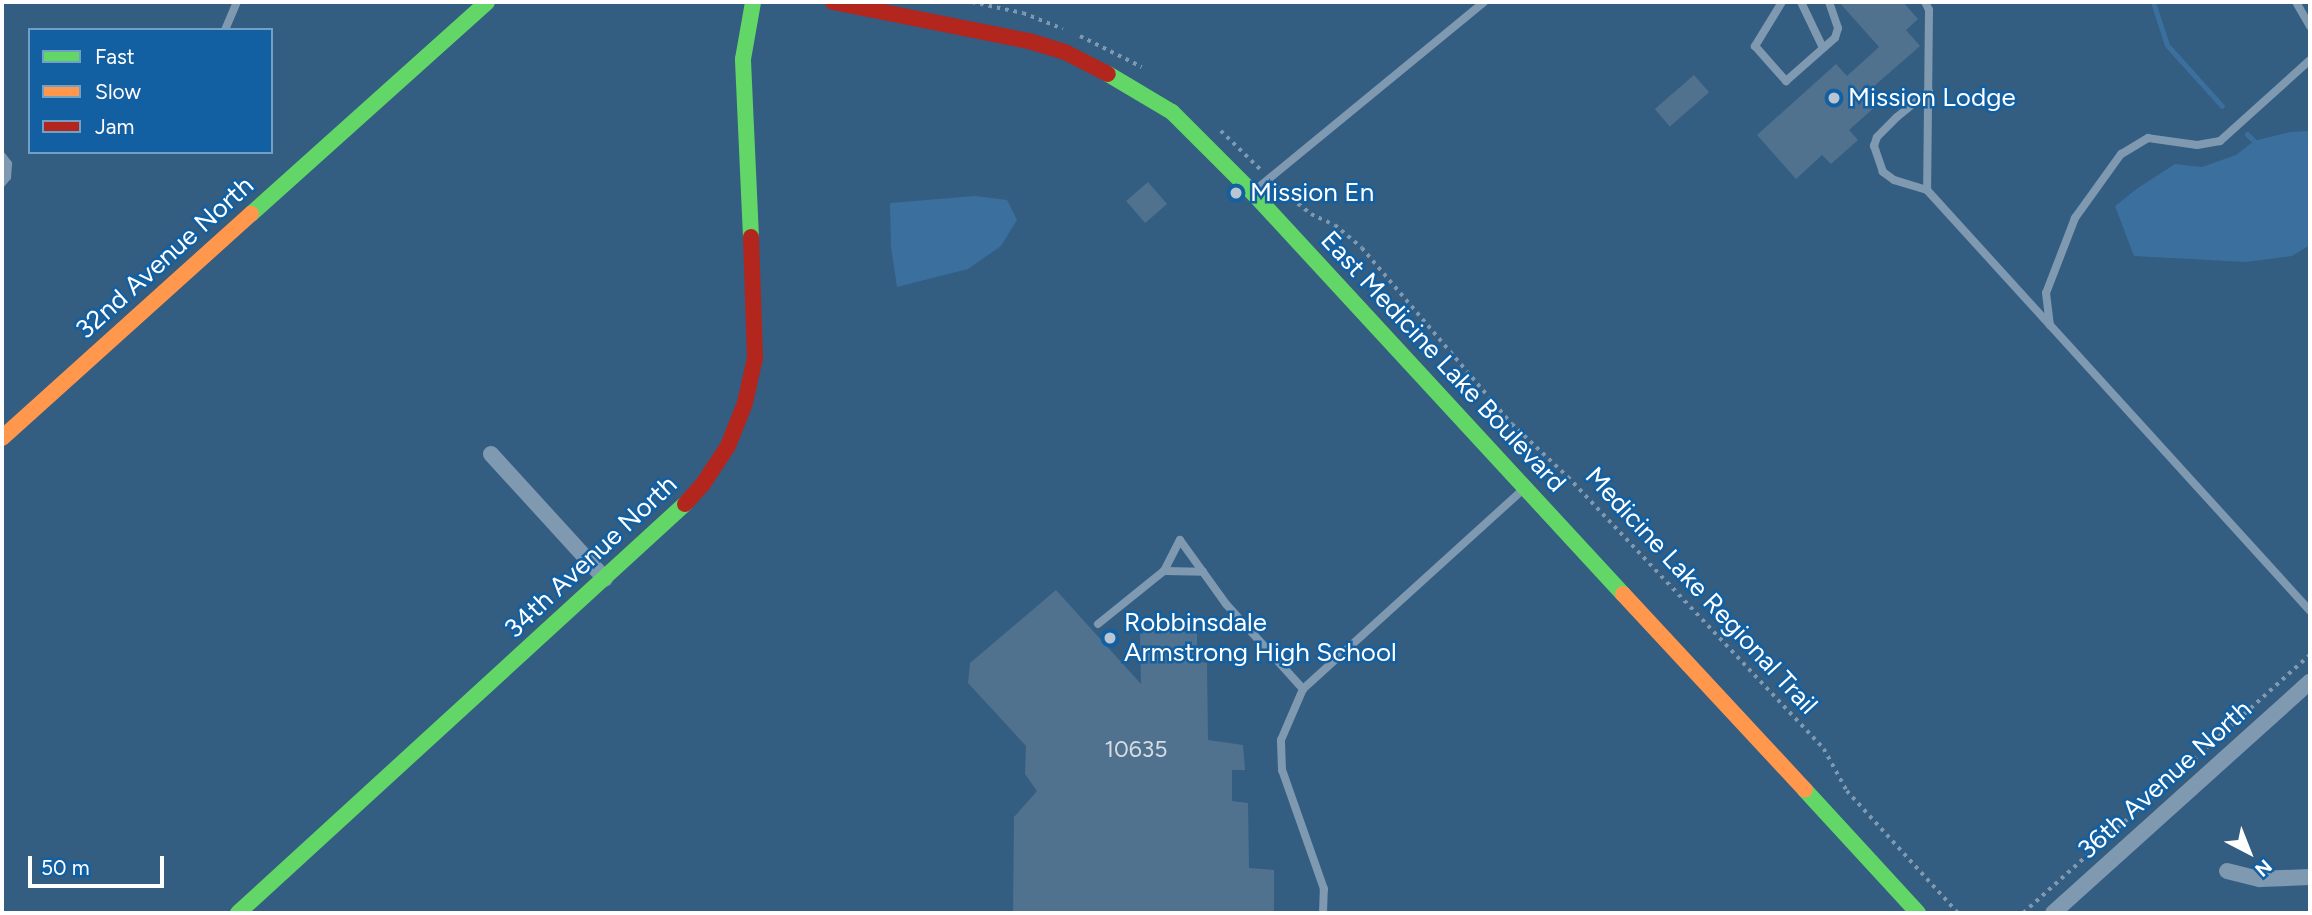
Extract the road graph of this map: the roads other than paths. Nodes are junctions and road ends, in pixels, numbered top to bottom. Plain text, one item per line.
1 (237, 2) edge
2 (487, 2) edge
3 (753, 2) edge
4 (833, 2) edge
5 (1484, 2) edge
6 (1782, 2) edge
7 (1801, 2) edge
8 (1829, 2) edge
9 (1925, 2) edge
10 (2296, 2) edge
11 (2310, 26) edge
12 (226, 28) edge
13 (1823, 48) junction
14 (2310, 61) edge
15 (1929, 91) junction
16 (2, 156) edge
17 (2, 183) edge
18 (1927, 190) junction
19 (1252, 192) junction
20 (2050, 325) junction
21 (2, 438) edge
22 (491, 454) dead end
23 (1526, 488) junction
24 (1164, 571) junction
25 (1203, 572) junction
26 (605, 579) junction
27 (2310, 611) edge
28 (1098, 624) dead end
29 (2310, 682) edge
30 (1303, 689) junction
31 (2227, 871) dead end
32 (2310, 877) edge
33 (238, 913) edge
34 (1323, 913) edge
35 (1918, 913) edge
36 (2053, 913) edge

1 - 12 lane
2 - 21 street, 32nd Avenue North
3 - 26 street, 34th Avenue North
4 - 19 street, East Medicine Lake Boulevard
5 - 19 lane
6 - 13 lane
7 - 13 lane
8 - 13 lane
9 - 15 lane
10 - 11 lane
14 - 20 lane
15 - 18 lane
15 - 18 lane
16 - 17 lane
18 - 20 lane
19 - 23 street, East Medicine Lake Boulevard
20 - 27 lane
22 - 26 street
23 - 30 lane
23 - 35 street, East Medicine Lake Boulevard
24 - 25 lane
24 - 25 lane
24 - 28 lane
25 - 30 lane
26 - 33 street, 34th Avenue North
29 - 36 street, 36th Avenue North
30 - 34 lane
31 - 32 street

